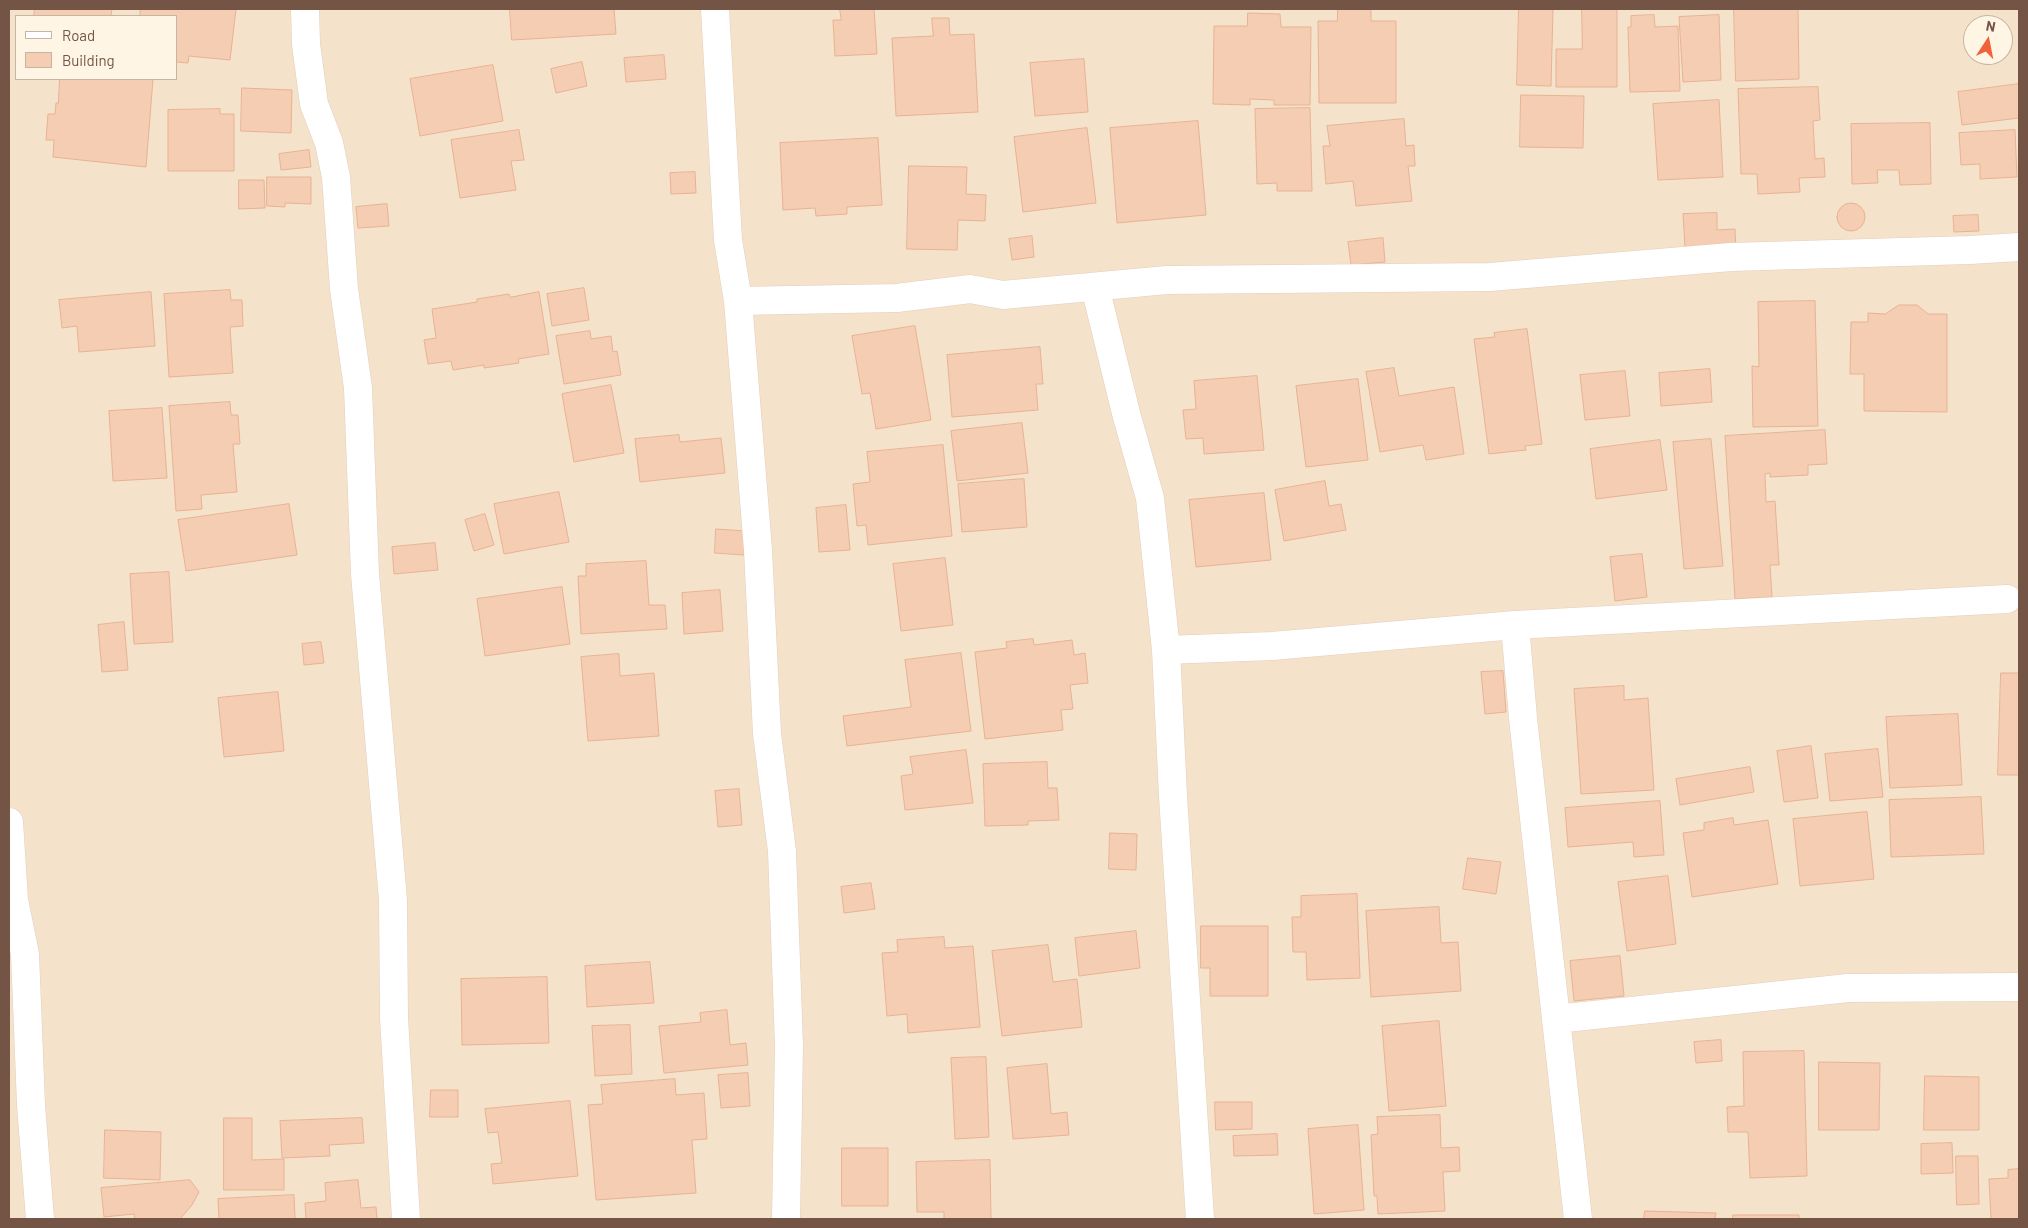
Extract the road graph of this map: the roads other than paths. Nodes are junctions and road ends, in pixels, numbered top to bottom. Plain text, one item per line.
1 (305, 9) edge
2 (715, 9) edge
3 (2019, 247) edge
4 (1095, 287) junction
5 (738, 301) junction
6 (2008, 599) dead end
7 (1515, 625) junction
8 (1166, 650) junction
9 (9, 822) edge
10 (2019, 987) edge
11 (1556, 1019) junction
12 (40, 1219) edge
13 (406, 1219) edge
14 (786, 1219) edge
15 (1200, 1219) edge
16 (1578, 1219) edge

1 - 13 street
2 - 5 street
3 - 4 street
4 - 5 street
4 - 8 street
5 - 14 street
6 - 7 street
7 - 8 street
7 - 11 street
8 - 15 street
9 - 12 street
10 - 11 street
11 - 16 street

